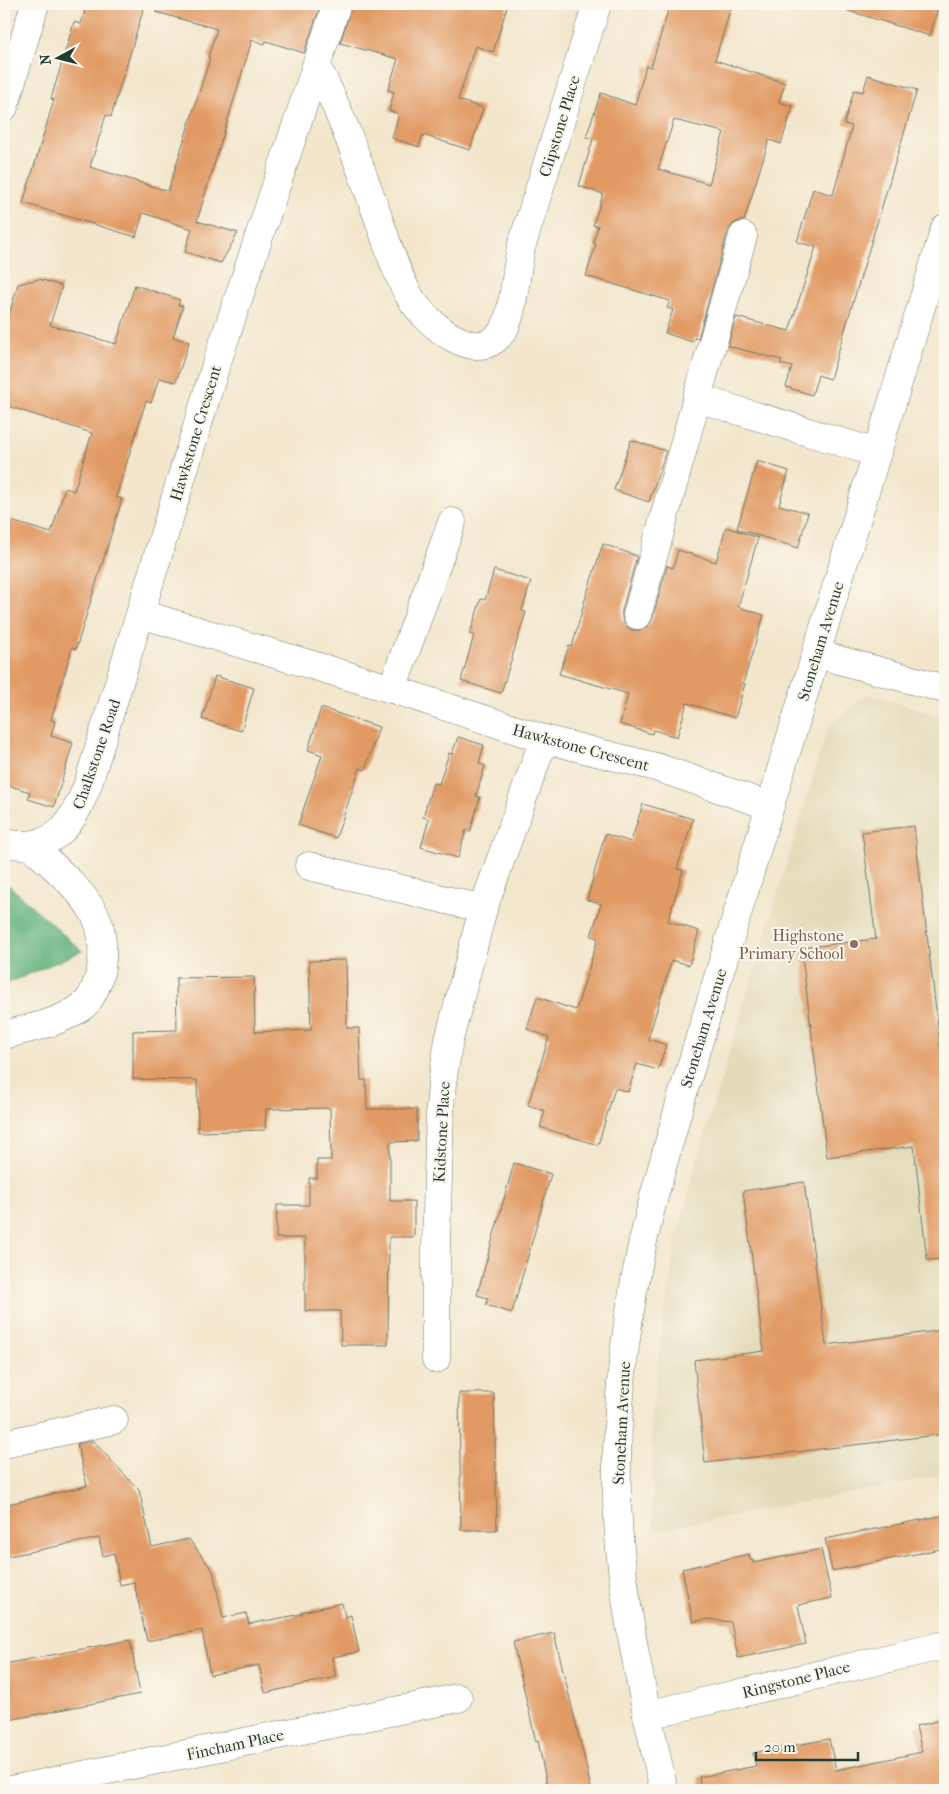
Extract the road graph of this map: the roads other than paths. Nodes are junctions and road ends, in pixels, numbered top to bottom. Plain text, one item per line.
1 (35, 4) edge
2 (337, 4) edge
3 (597, 4) edge
4 (316, 65) junction
5 (4, 107) edge
6 (945, 228) edge
7 (743, 236) dead end
8 (697, 398) junction
9 (877, 454) junction
10 (452, 522) dead end
11 (141, 614) junction
12 (637, 615) dead end
13 (817, 654) junction
14 (392, 689) junction
15 (945, 689) edge
16 (544, 739) junction
17 (770, 806) junction
18 (4, 843) edge
19 (31, 846) junction
20 (309, 866) dead end
21 (483, 909) junction
22 (4, 1035) edge
23 (436, 1360) dead end
24 (114, 1420) dead end
25 (4, 1444) edge
26 (945, 1645) edge
27 (458, 1698) dead end
28 (647, 1715) junction
29 (12, 1790) edge
30 (664, 1790) edge

1 - 5 street
2 - 4 street, Hawkstone Crescent
3 - 4 street, Clipstone Place
4 - 11 street, Hawkstone Crescent
6 - 9 street, Stoneham Avenue
7 - 8 street
8 - 9 street
8 - 12 street
9 - 13 street, Stoneham Avenue
10 - 14 street
11 - 14 street, Hawkstone Crescent
11 - 19 street, Chalkstone Road
13 - 15 street
13 - 17 street, Stoneham Avenue
14 - 16 street, Hawkstone Crescent
16 - 17 street, Hawkstone Crescent
16 - 21 street, Kidstone Place
17 - 28 street, Stoneham Avenue
18 - 19 street, Chalkstone Road
19 - 22 street
20 - 21 street
21 - 23 street, Kidstone Place
24 - 25 street
26 - 28 street, Ringstone Place
27 - 29 street, Fincham Place
28 - 30 street, Stoneham Avenue

